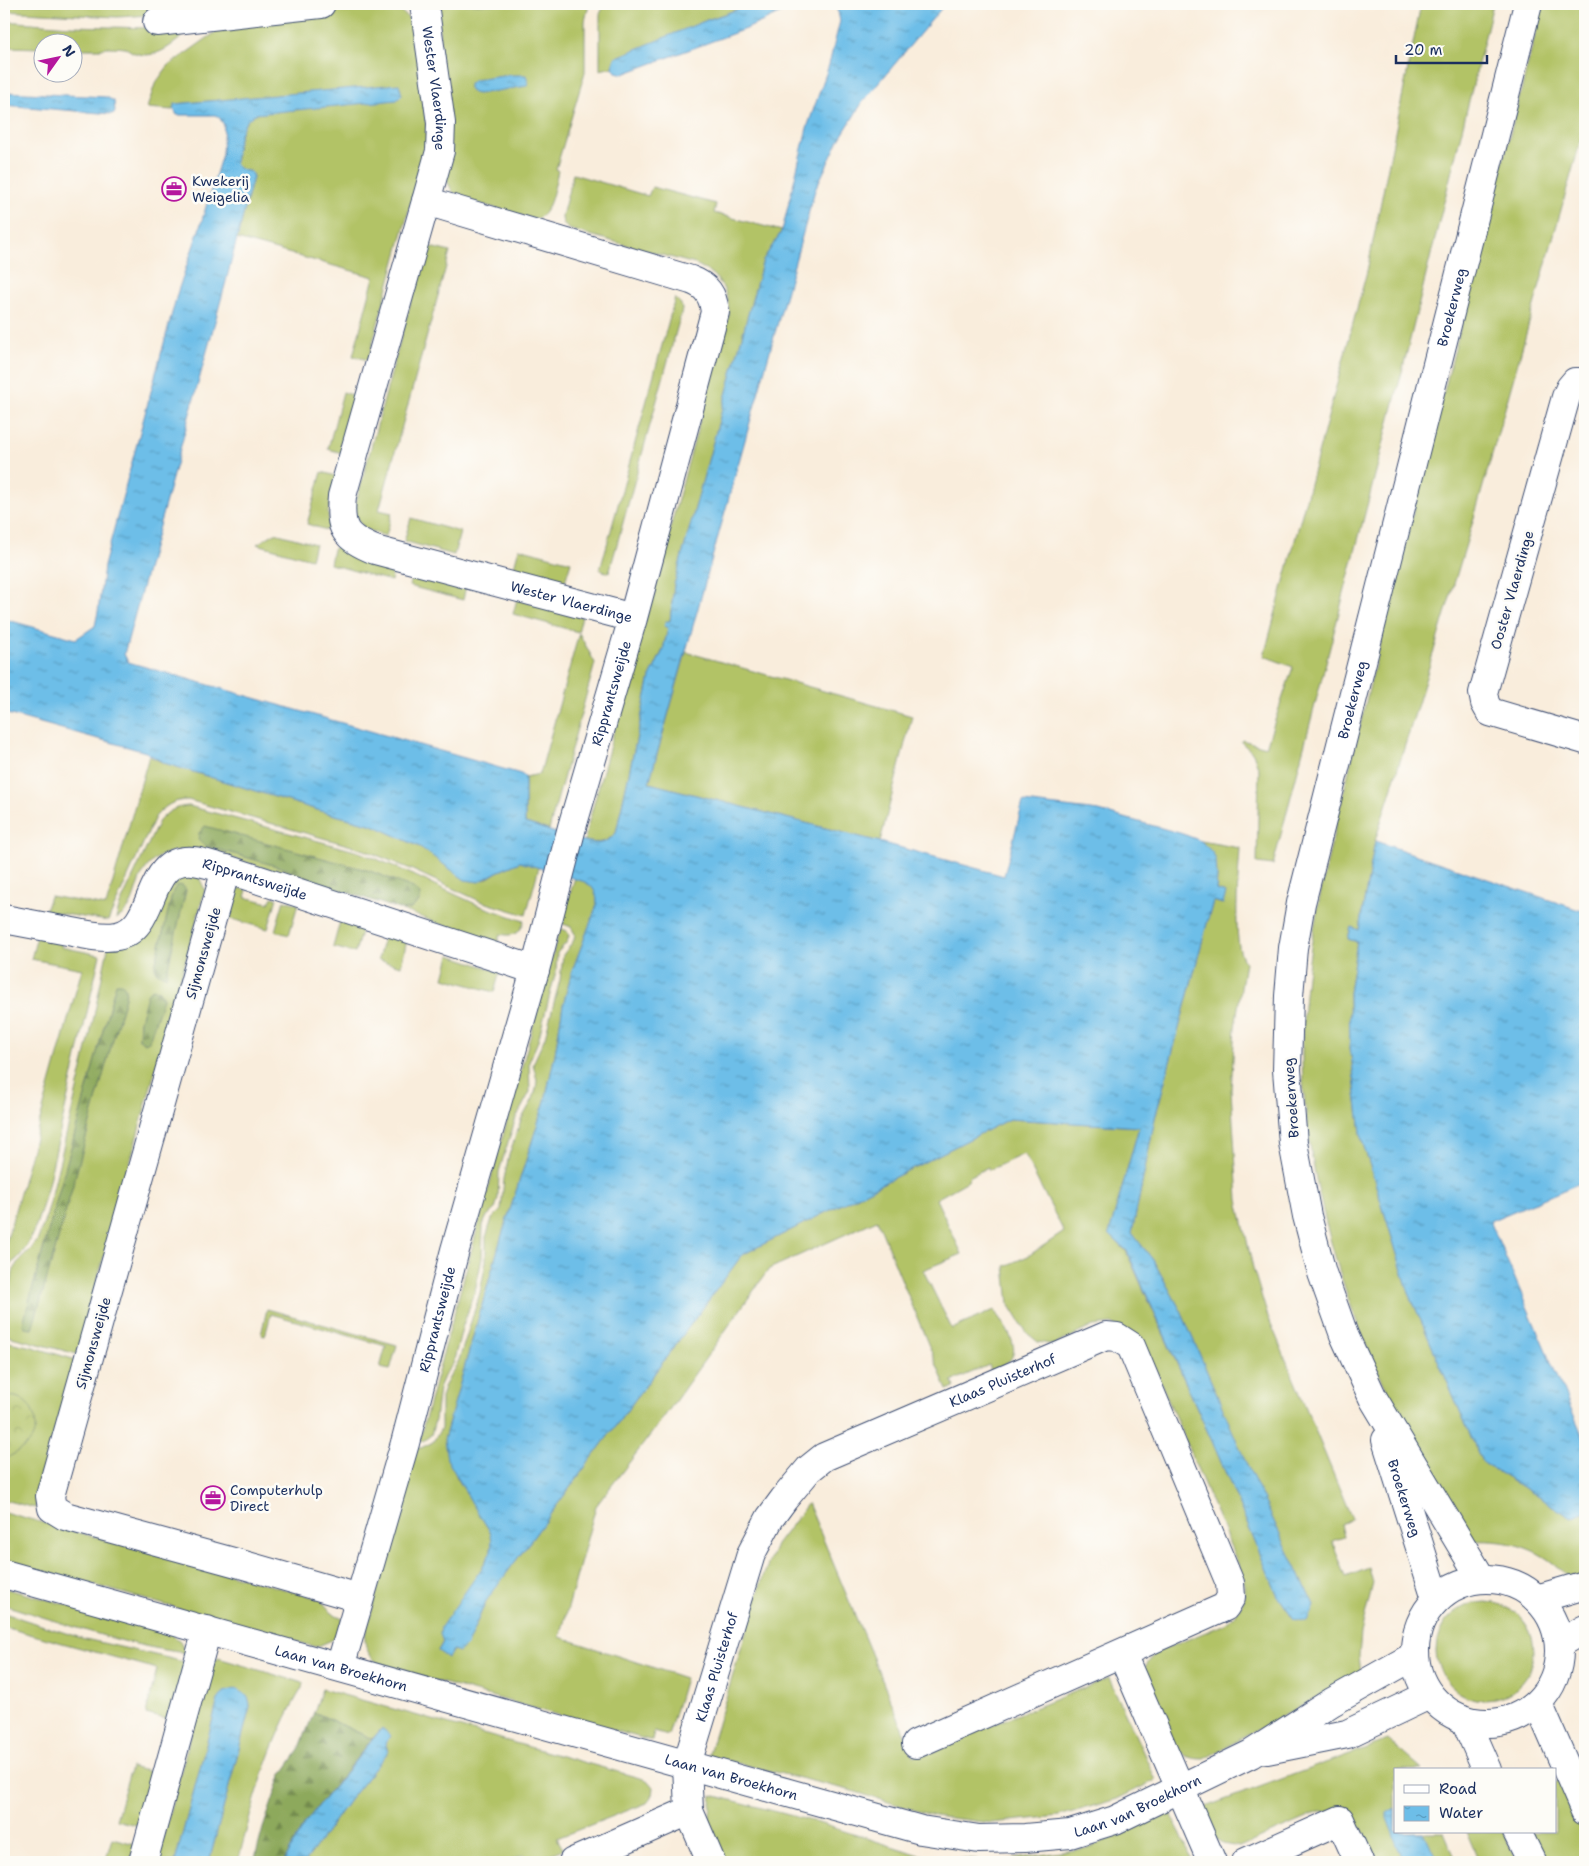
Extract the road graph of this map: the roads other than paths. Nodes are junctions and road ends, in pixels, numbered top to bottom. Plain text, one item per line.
1 (321, 4) edge
2 (424, 4) edge
3 (1528, 4) edge
4 (157, 22) dead end
5 (426, 201) junction
6 (1585, 382) edge
7 (633, 618) junction
8 (1585, 740) edge
9 (226, 869) junction
10 (4, 919) edge
11 (535, 970) junction
12 (1373, 1398) junction
13 (4, 1574) edge
14 (1480, 1578) junction
15 (1585, 1585) edge
16 (359, 1598) junction
17 (1436, 1598) junction
18 (1537, 1599) junction
19 (1585, 1629) edge
20 (206, 1630) junction
21 (1559, 1644) junction
22 (1122, 1654) junction
23 (1414, 1656) junction
24 (340, 1667) junction
25 (1429, 1695) junction
26 (1538, 1703) junction
27 (1465, 1720) junction
28 (916, 1744) dead end
29 (1251, 1754) junction
30 (687, 1764) junction
31 (1486, 1768) edge
32 (1180, 1787) junction
33 (689, 1811) junction
34 (1585, 1811) edge
35 (1518, 1834) edge
36 (143, 1862) edge
37 (573, 1862) edge
38 (711, 1862) edge
39 (1212, 1862) edge
40 (1246, 1862) edge
41 (1359, 1862) edge
42 (1532, 1862) edge

1 - 4 street
2 - 5 street, Wester Vlaerdinge
3 - 12 street, Broekerweg
5 - 7 street, Wester Vlaerdinge
5 - 7 street, Wester Vlaerdinge
6 - 8 street, Ooster Vlaerdinge
7 - 11 street, Ripprantsweijde
9 - 10 street, Ripprantsweijde
9 - 11 street, Ripprantsweijde
9 - 16 street, Sijmonsweijde
11 - 16 street, Ripprantsweijde
12 - 14 street, Broekerweg
12 - 17 street, Broekerweg
13 - 20 street, Laan van Broekhorn
14 - 17 street
14 - 18 street
15 - 18 street
16 - 24 street, Ripprantsweijde
17 - 23 street
18 - 21 street
19 - 21 street
20 - 24 street, Laan van Broekhorn
20 - 36 street
21 - 26 street
22 - 28 street, Klaas Pluisterhof
22 - 30 street, Klaas Pluisterhof
22 - 32 street
23 - 25 street
23 - 29 street, Laan van Broekhorn
24 - 30 street, Laan van Broekhorn
25 - 27 street
25 - 29 street, Laan van Broekhorn
26 - 27 street
26 - 34 street
27 - 31 street
29 - 32 street, Laan van Broekhorn
30 - 32 street, Laan van Broekhorn
30 - 33 street, Klaas Pluisterhof
32 - 39 street
33 - 37 street
33 - 38 street
35 - 42 street
40 - 41 street

